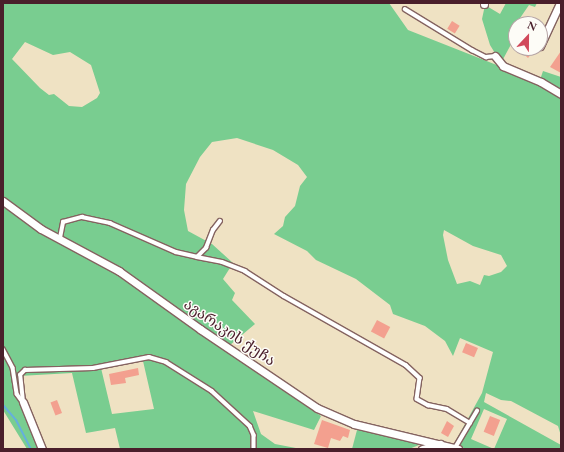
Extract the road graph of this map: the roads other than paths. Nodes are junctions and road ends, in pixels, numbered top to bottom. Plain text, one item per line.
1 (560, 3) edge
2 (406, 9) dead end
3 (548, 29) edge
4 (495, 56) joint
5 (561, 94) edge
6 (3, 201) edge
7 (220, 221) dead end
8 (60, 239) junction
9 (197, 257) junction
10 (3, 349) edge
11 (23, 402) junction
12 (477, 411) dead end
13 (470, 423) junction
14 (442, 443) junction
15 (457, 448) edge
16 (42, 449) edge
17 (254, 449) edge
18 (422, 449) edge

1 - 3 street
2 - 4 lane
4 - 5 street
6 - 8 street, აგარაკის ქუჩა
7 - 9 lane
8 - 9 lane
8 - 14 street, აგარაკის ქუჩა
9 - 13 lane
10 - 11 lane
11 - 16 street
11 - 17 lane
12 - 13 lane
13 - 15 lane
14 - 15 street, აგარაკის ქუჩა
14 - 18 street

